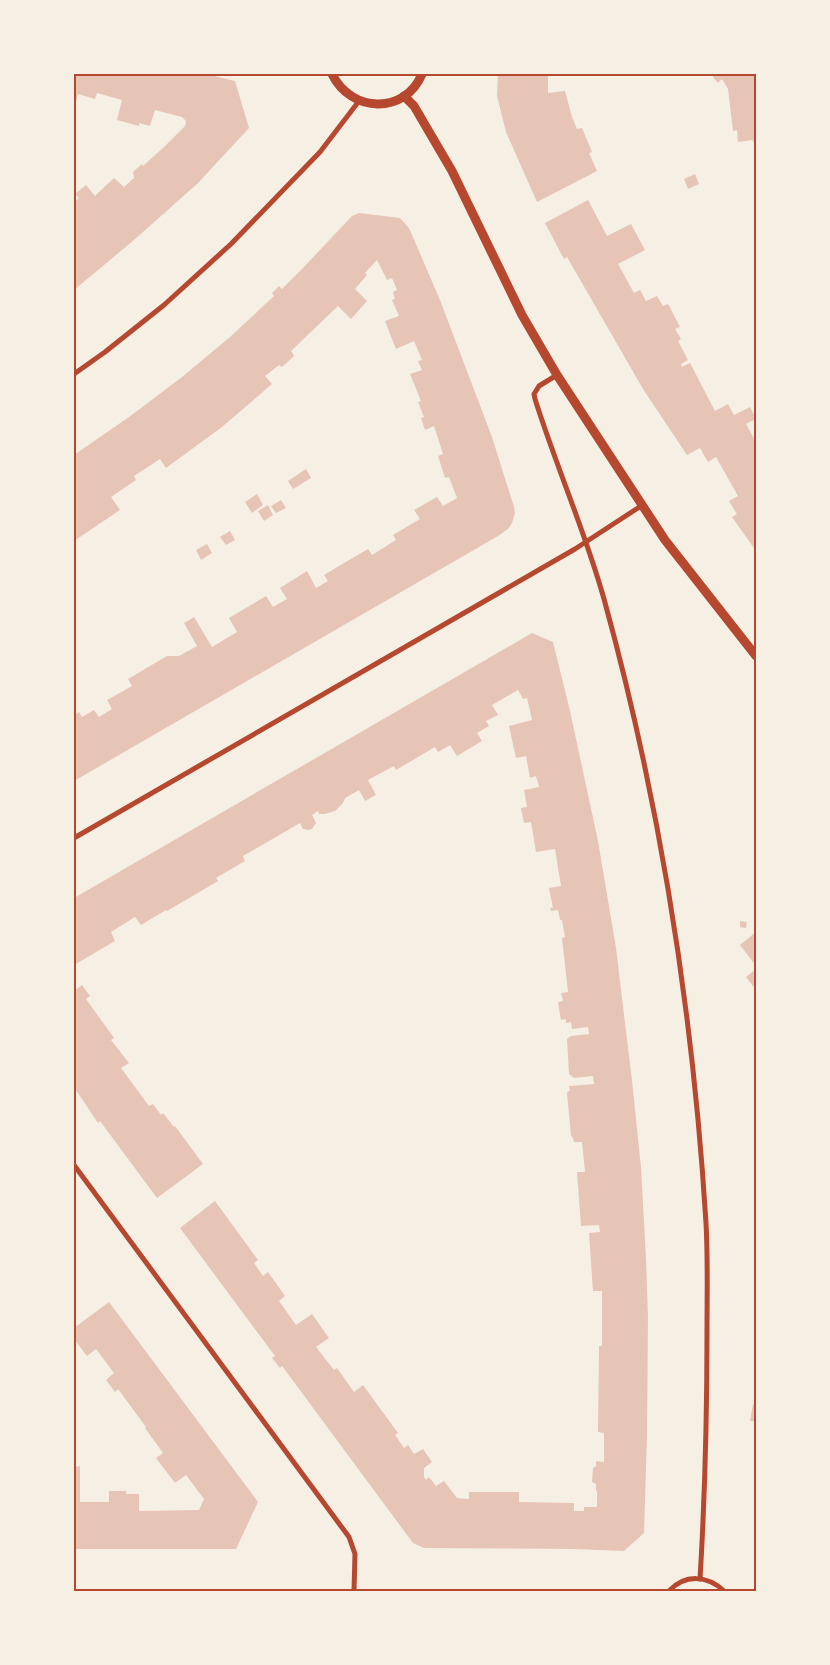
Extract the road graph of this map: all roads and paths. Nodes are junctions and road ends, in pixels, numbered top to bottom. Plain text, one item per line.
1 (332, 74) edge
2 (422, 74) edge
3 (404, 96) junction
4 (359, 101) junction
5 (74, 374) edge
6 (557, 375) junction
7 (641, 506) junction
8 (585, 543) junction
9 (756, 656) edge
10 (74, 838) edge
11 (74, 1165) edge
12 (700, 1579) junction
13 (354, 1591) edge
14 (669, 1591) edge
15 (724, 1591) edge

1 - 4 street
2 - 3 street
3 - 4 street
3 - 6 street
4 - 5 street
6 - 7 street
6 - 8 street
7 - 8 street
7 - 9 street
8 - 10 street
8 - 12 street
11 - 13 street
12 - 14 street
12 - 15 street

